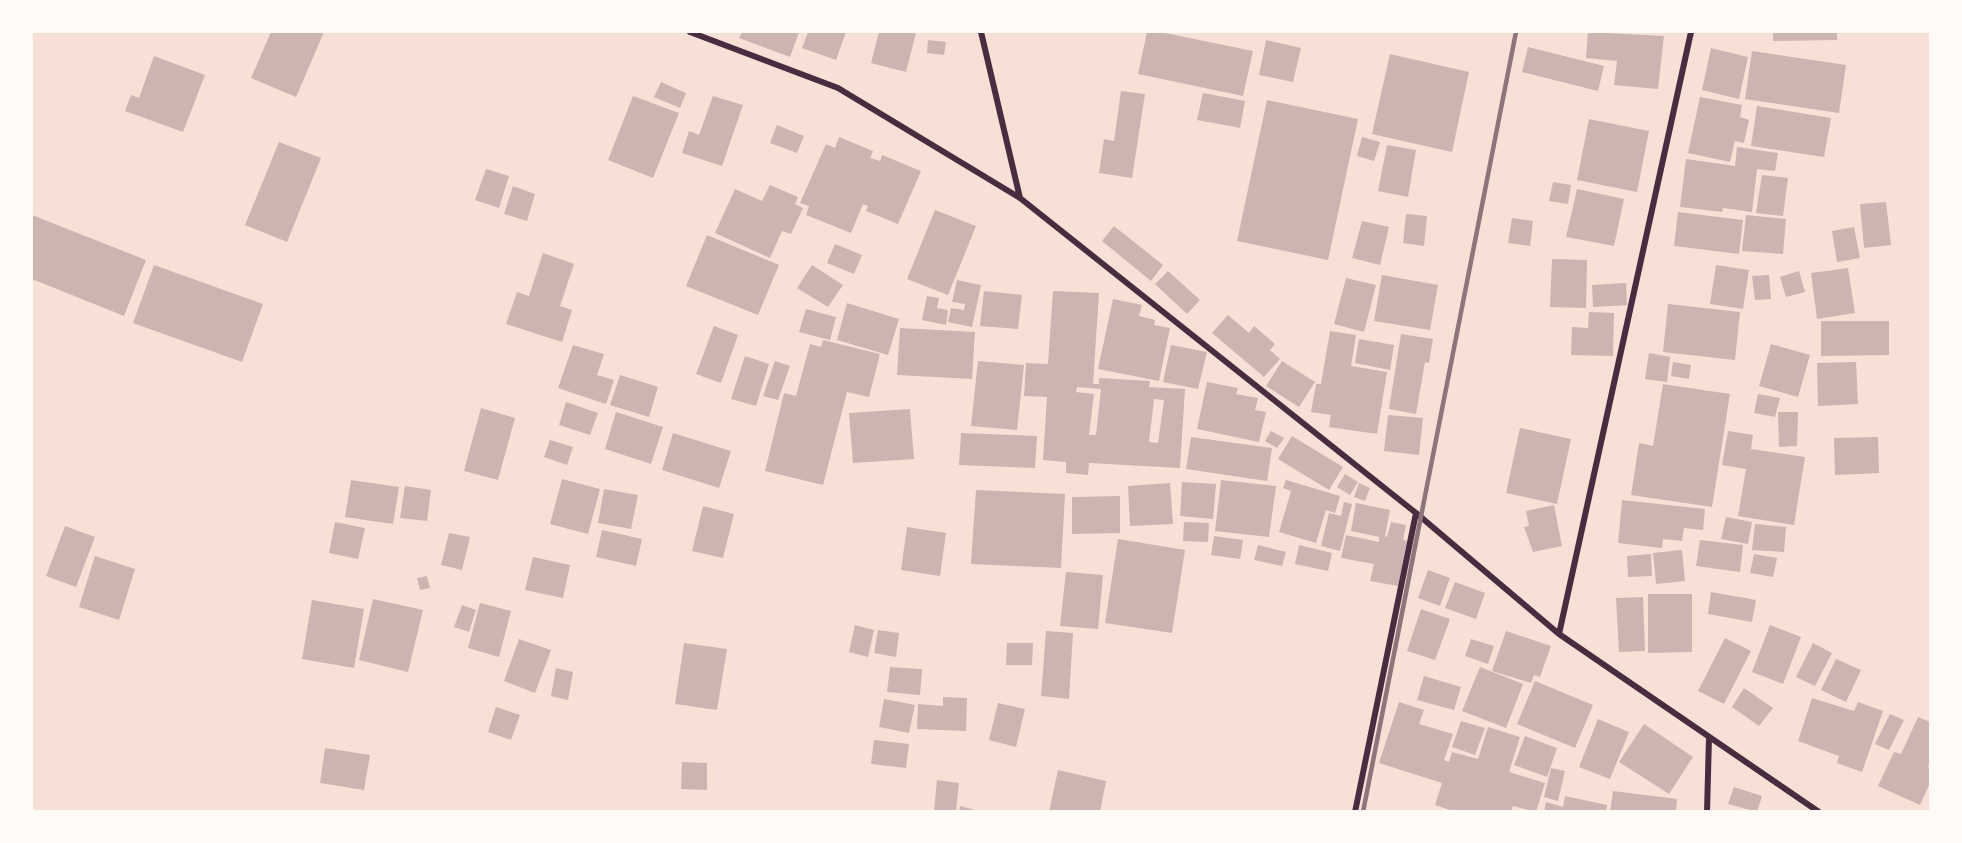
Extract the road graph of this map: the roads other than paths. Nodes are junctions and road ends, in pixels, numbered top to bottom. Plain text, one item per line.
1 (690, 32) edge
2 (981, 32) edge
3 (1691, 32) edge
4 (1020, 198) junction
5 (1416, 513) junction
6 (1559, 634) junction
7 (1709, 737) junction
8 (1355, 812) edge
9 (1707, 812) edge
10 (1819, 812) edge

1 - 4 street
2 - 4 street
3 - 6 street
4 - 5 street
5 - 6 street
5 - 8 street
6 - 7 street
7 - 9 street
7 - 10 street

